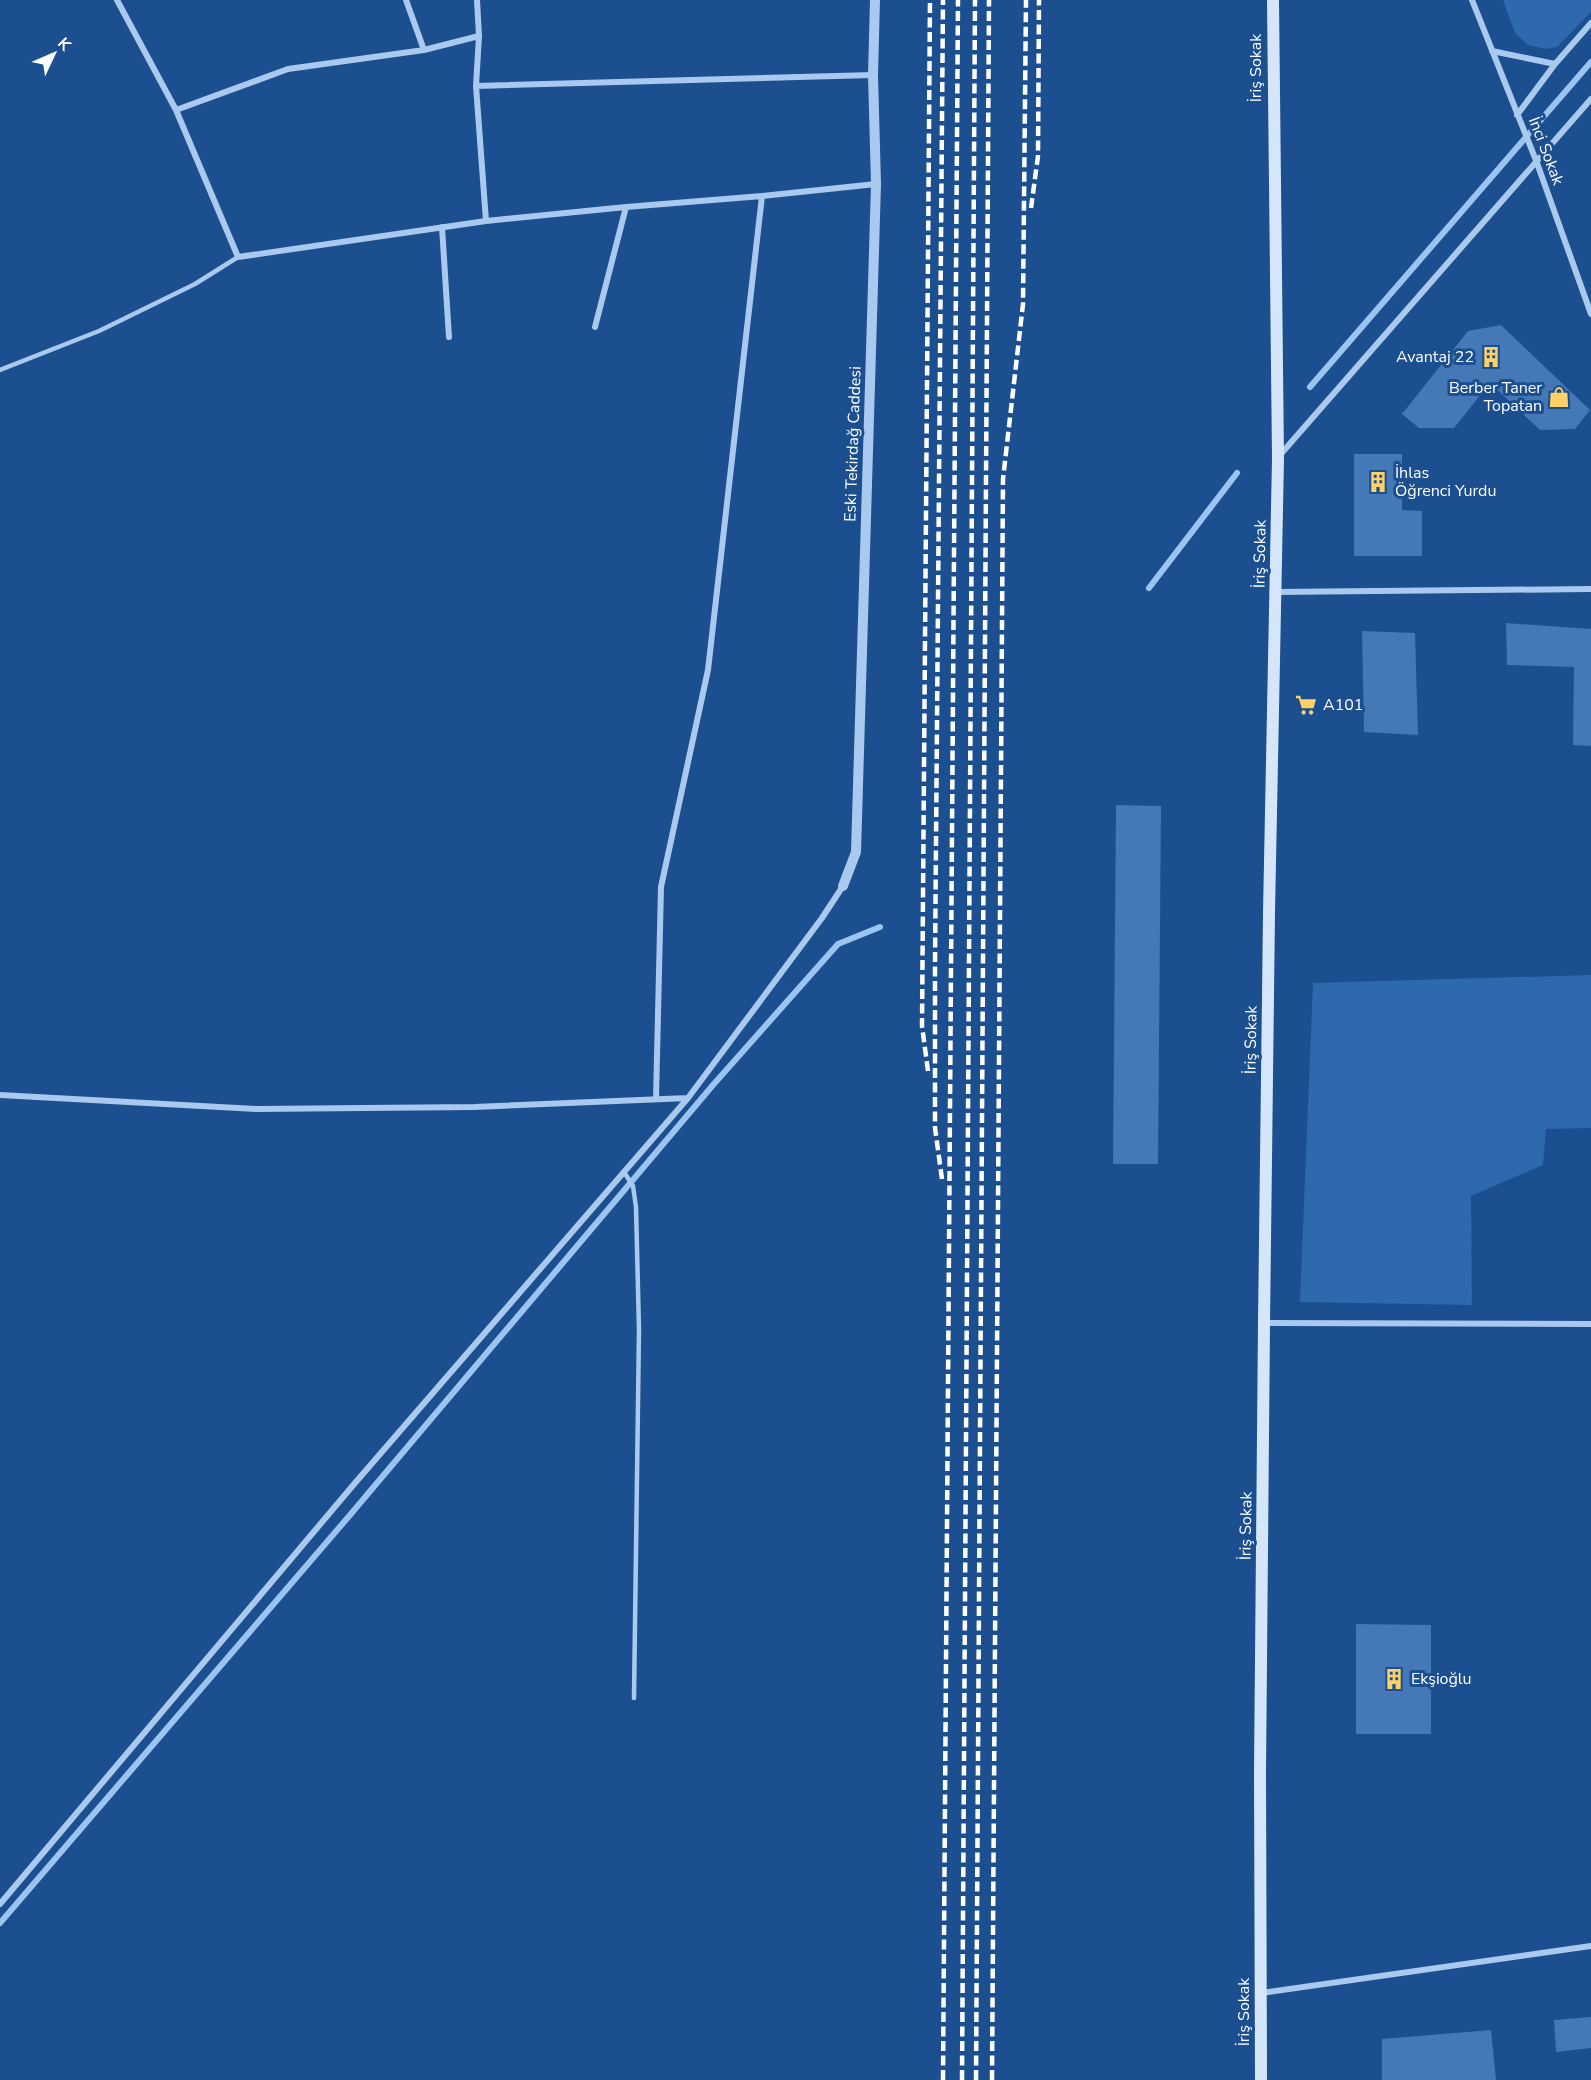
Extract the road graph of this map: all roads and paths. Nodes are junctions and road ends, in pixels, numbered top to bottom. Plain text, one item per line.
1 (117, 0) edge
2 (406, 0) edge
3 (477, 0) edge
4 (875, 0) edge
5 (1273, 0) edge
6 (1472, 0) edge
7 (1591, 23) edge
8 (479, 36) junction
9 (424, 50) junction
10 (1492, 51) junction
11 (1555, 64) junction
12 (873, 75) junction
13 (476, 86) junction
14 (1591, 99) edge
15 (176, 110) junction
16 (1517, 115) junction
17 (1537, 163) junction
18 (876, 184) junction
19 (762, 196) junction
20 (626, 207) junction
21 (486, 221) junction
22 (442, 227) junction
23 (238, 257) junction
24 (1591, 314) edge
25 (596, 327) dead end
26 (449, 337) dead end
27 (0, 370) edge
28 (1278, 458) junction
29 (1591, 589) edge
30 (1276, 592) junction
31 (843, 886) joint
32 (0, 1095) edge
33 (688, 1098) junction
34 (656, 1100) junction
35 (625, 1173) junction
36 (1264, 1323) junction
37 (1591, 1324) edge
38 (634, 1698) dead end
39 (0, 1904) edge
40 (1591, 1946) edge
41 (1260, 1994) junction
42 (1261, 2080) edge

1 - 15 street
2 - 9 street
3 - 8 street
4 - 12 street, Eski Tekirdağ Caddesi
5 - 28 main road, İriş Sokak
6 - 10 street, İnci Sokak
7 - 11 street
8 - 9 street
8 - 13 street
9 - 15 street
10 - 11 street
10 - 16 street, İnci Sokak
11 - 16 street
12 - 13 street
12 - 18 street, Eski Tekirdağ Caddesi
13 - 21 street
14 - 17 street
15 - 23 street
16 - 17 street, İnci Sokak
17 - 24 street, İnci Sokak
17 - 28 street
18 - 19 street
18 - 31 street, Eski Tekirdağ Caddesi
19 - 20 street
19 - 34 street
20 - 21 street
20 - 25 street
21 - 22 street
22 - 23 street
22 - 26 street
23 - 27 lane
28 - 30 main road, İriş Sokak
29 - 30 street
30 - 36 main road, İriş Sokak
31 - 33 street
32 - 34 street
33 - 34 street
33 - 35 street
35 - 38 lane
35 - 39 street
36 - 37 street
36 - 41 main road, İriş Sokak
40 - 41 street
41 - 42 main road, İriş Sokak

